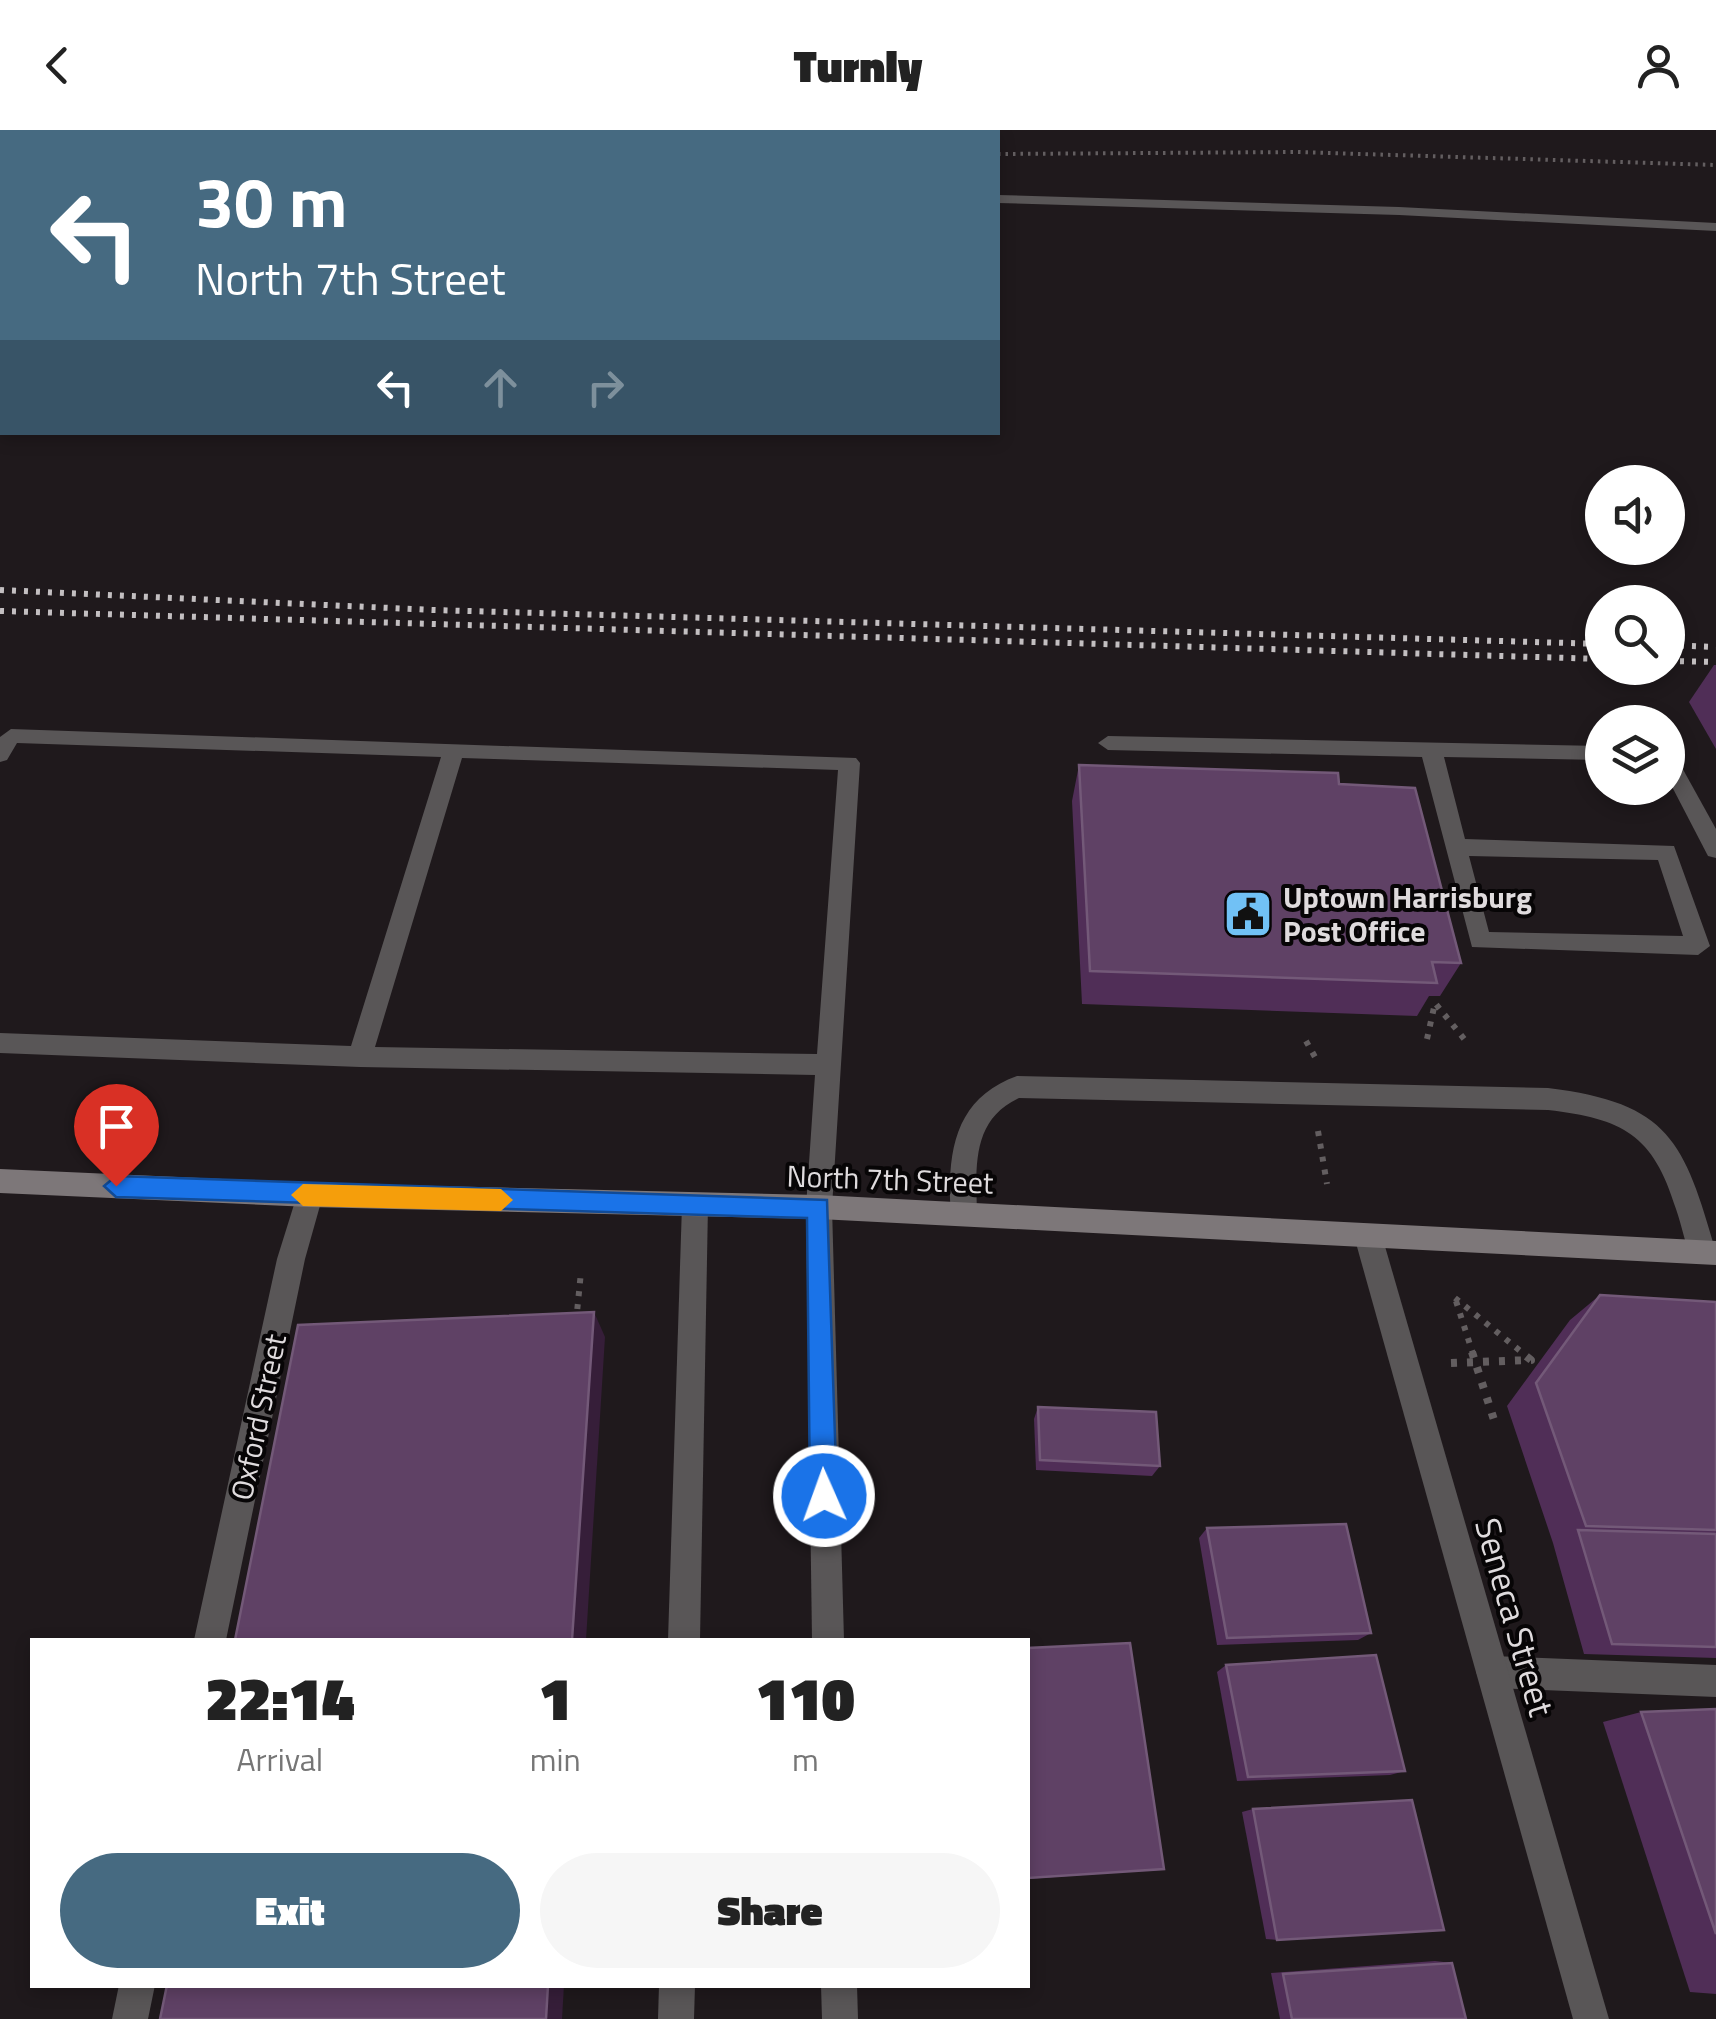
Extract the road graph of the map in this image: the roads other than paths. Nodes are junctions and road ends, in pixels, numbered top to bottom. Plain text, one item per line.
1 (1000, 199) edge
2 (1716, 227) edge
3 (4, 742) edge
4 (1108, 743) dead end
5 (454, 750) junction
6 (1431, 750) junction
7 (1585, 753) edge
8 (1685, 792) edge
9 (1456, 847) junction
10 (1716, 850) edge
11 (0, 1043) edge
12 (360, 1058) junction
13 (828, 1065) junction
14 (0, 1181) edge
15 (310, 1195) junction
16 (695, 1205) junction
17 (819, 1207) junction
18 (964, 1214) junction
19 (1368, 1236) junction
20 (1709, 1252) edge
21 (210, 1638) edge
22 (684, 1638) edge
23 (828, 1638) edge
24 (1492, 1672) junction
25 (1716, 1681) edge
26 (136, 1988) edge
27 (677, 1988) edge
28 (839, 1988) edge
29 (130, 2019) edge
30 (676, 2019) edge
31 (840, 2019) edge
32 (1591, 2019) edge

1 - 2 street
3 - 5 street
4 - 6 street
5 - 12 street
5 - 13 street
6 - 7 street
6 - 9 street
8 - 10 street
9 - 9 street
11 - 12 street
12 - 13 street
13 - 17 street
14 - 15 main road, North 7th Street
15 - 16 main road, North 7th Street
15 - 21 street, Oxford Street
16 - 17 main road, North 7th Street
16 - 22 street
17 - 18 main road, North 7th Street
17 - 23 street
18 - 19 main road, North 7th Street
18 - 20 street
19 - 20 main road, North 7th Street
19 - 24 street, Seneca Street
24 - 25 street
24 - 32 street, Seneca Street
26 - 29 street
27 - 30 street
28 - 31 street

